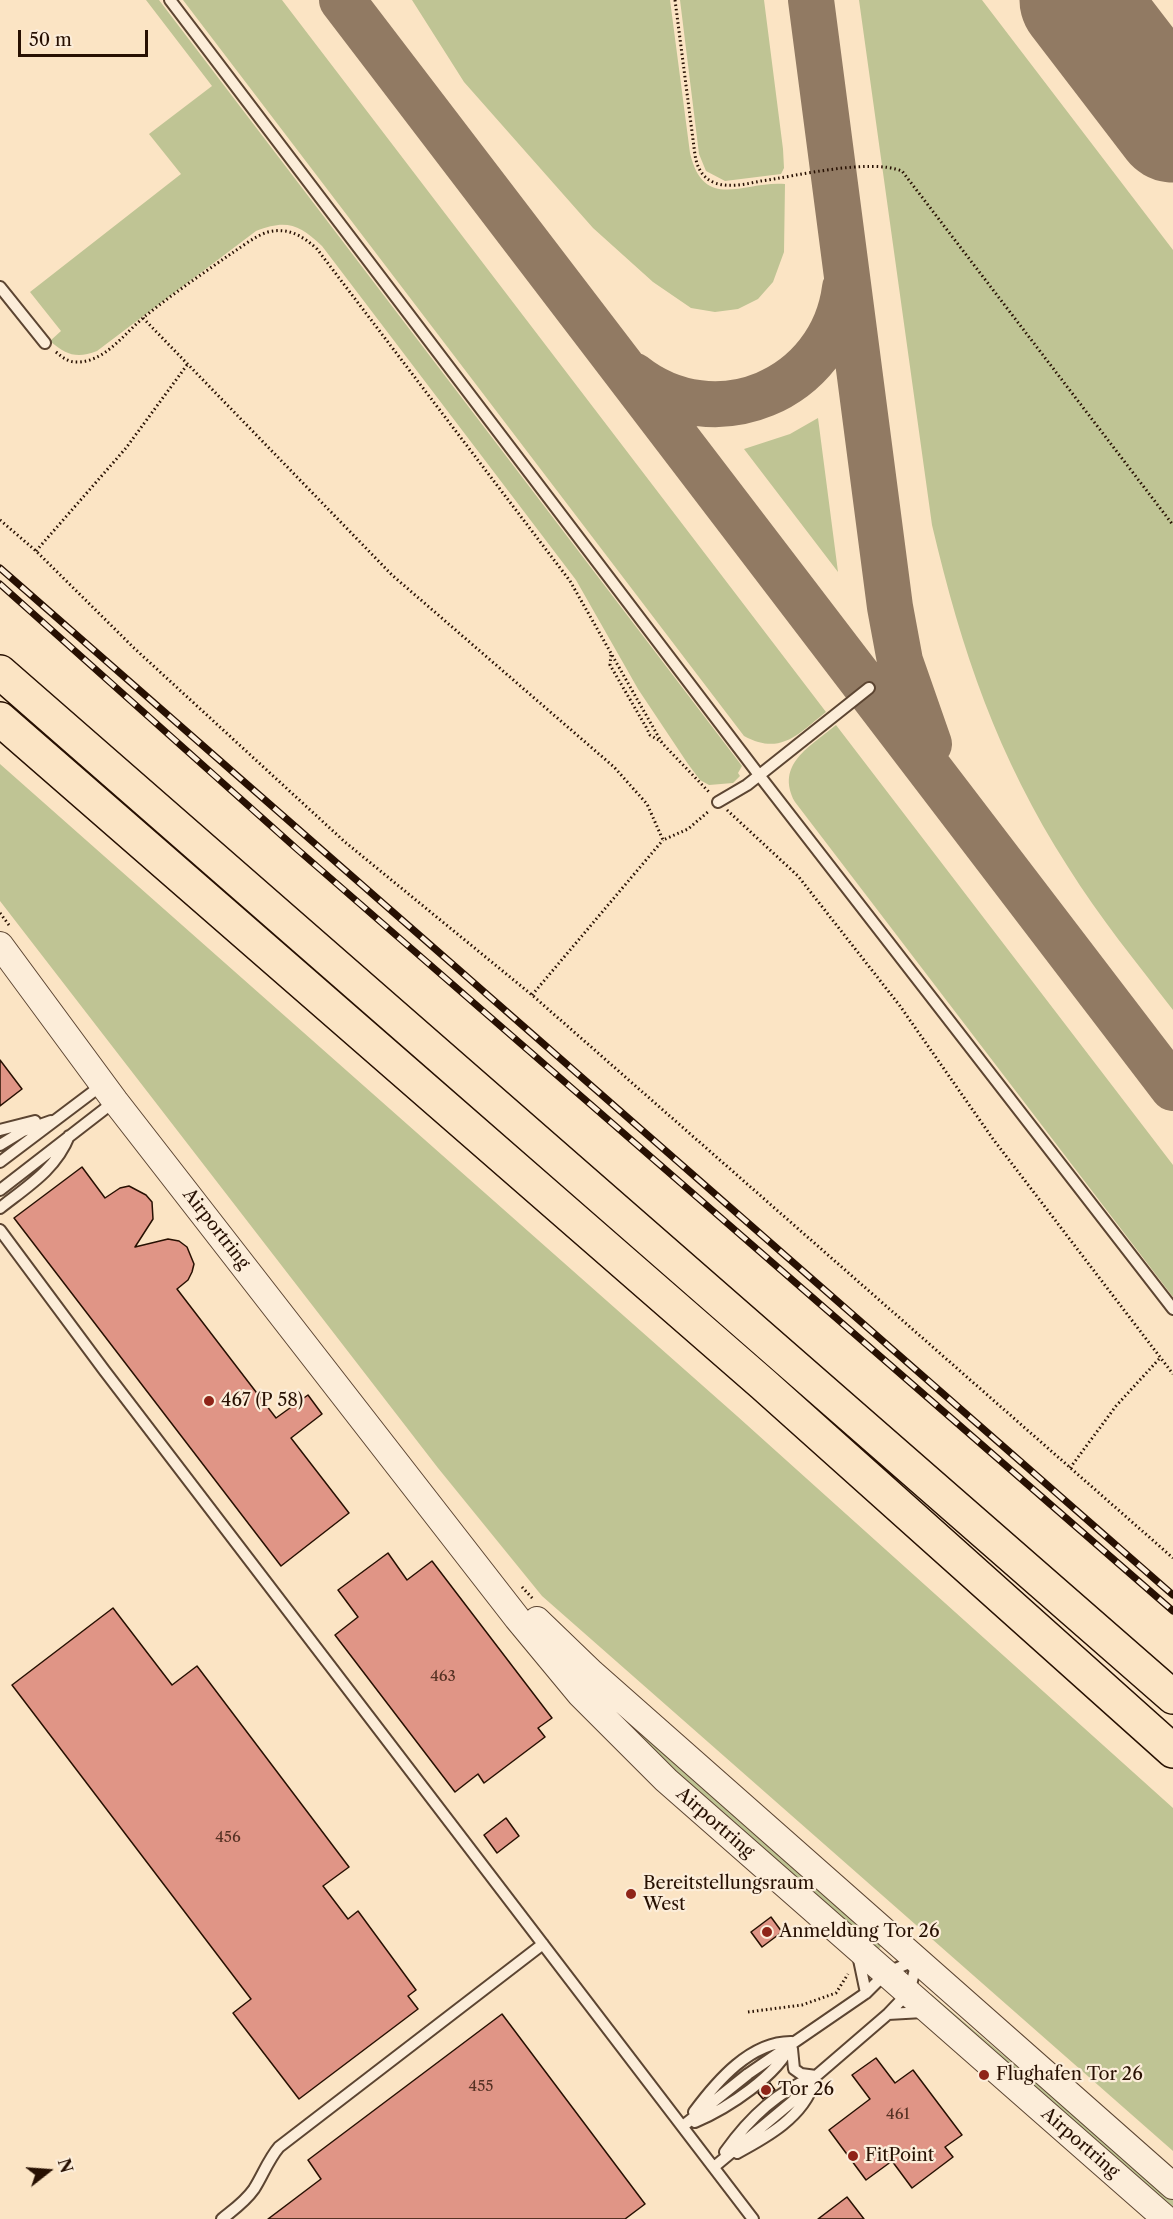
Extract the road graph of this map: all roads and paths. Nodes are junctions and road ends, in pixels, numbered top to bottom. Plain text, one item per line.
1 (170, 0) edge
2 (675, 0) edge
3 (0, 287) edge
4 (143, 318) junction
5 (45, 343) joint
6 (188, 365) junction
7 (0, 520) edge
8 (1173, 525) edge
9 (36, 551) junction
10 (612, 654) junction
11 (0, 672) edge
12 (869, 688) dead end
13 (0, 719) edge
14 (662, 742) junction
15 (759, 775) junction
16 (718, 802) junction
17 (663, 840) junction
18 (0, 913) edge
19 (7, 938) edge
20 (532, 995) junction
21 (108, 1093) junction
22 (57, 1119) junction
23 (0, 1130) edge
24 (69, 1135) junction
25 (0, 1145) edge
26 (0, 1162) edge
27 (0, 1190) edge
28 (0, 1208) edge
29 (0, 1230) edge
30 (1173, 1310) edge
31 (1160, 1358) junction
32 (1173, 1374) edge
33 (1069, 1468) junction
34 (435, 1510) junction
35 (1173, 1558) edge
36 (520, 1585) dead end
37 (535, 1601) dead end
38 (1173, 1697) edge
39 (1173, 1751) edge
40 (543, 1944) junction
41 (854, 1957) junction
42 (918, 1959) junction
43 (886, 1973) junction
44 (909, 1992) junction
45 (866, 1993) junction
46 (748, 2012) dead end
47 (932, 2012) junction
48 (888, 2014) junction
49 (792, 2042) junction
50 (816, 2076) junction
51 (683, 2126) junction
52 (714, 2167) junction
53 (1173, 2186) edge
54 (223, 2218) edge
55 (753, 2219) edge
56 (1166, 2219) edge

1 - 15 lane
2 - 8 path
3 - 5 lane
4 - 5 path
4 - 6 path
4 - 10 path
6 - 9 path
6 - 17 path
7 - 9 path
9 - 20 path
10 - 14 path
10 - 14 path
11 - 38 highway
12 - 15 lane
13 - 39 highway
14 - 16 path
15 - 16 lane
15 - 30 lane
16 - 17 path
16 - 31 path
17 - 20 path
18 - 19 path
19 - 21 street, Airportring
20 - 33 path
21 - 22 lane
21 - 24 lane
21 - 34 street, Airportring
22 - 23 lane
22 - 25 lane
22 - 26 lane
24 - 27 lane
24 - 28 lane
29 - 40 lane
31 - 32 path
31 - 33 path
33 - 35 path
34 - 41 street, Airportring
34 - 42 street, Airportring
36 - 37 path
40 - 51 lane
40 - 54 lane
41 - 43 street, Airportring
41 - 45 lane
41 - 46 path
42 - 43 lane
42 - 44 lane
42 - 53 street, Airportring
43 - 44 street, Airportring
43 - 45 lane
44 - 47 street, Airportring
44 - 48 lane
45 - 49 lane
47 - 48 lane
47 - 56 street, Airportring
48 - 50 lane
49 - 50 lane
49 - 51 lane
49 - 51 lane
50 - 52 lane
50 - 52 lane
51 - 52 lane
52 - 55 lane

